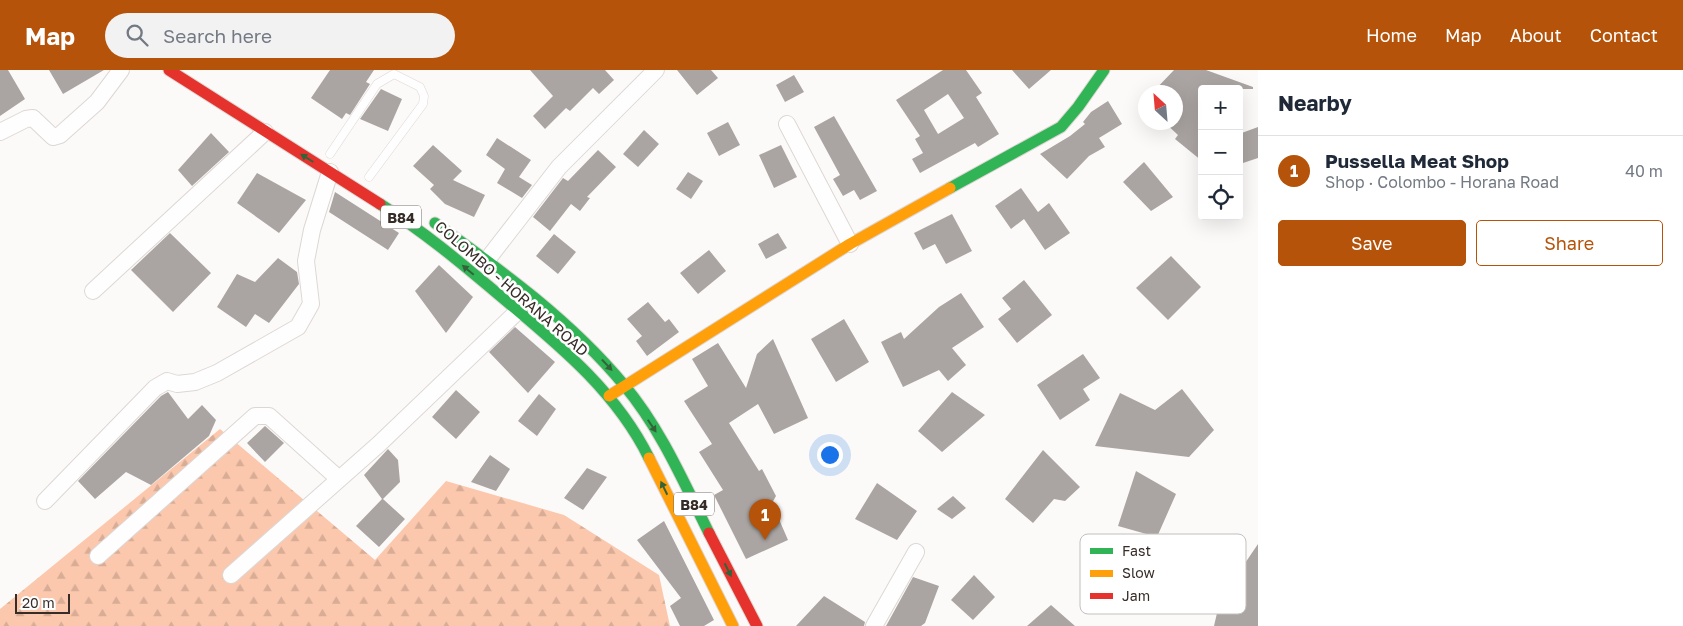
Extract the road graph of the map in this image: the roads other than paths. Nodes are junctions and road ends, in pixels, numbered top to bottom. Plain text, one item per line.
1 (121, 70) edge
2 (169, 70) edge
3 (656, 70) edge
4 (1104, 70) edge
5 (787, 124) dead end
6 (0, 132) edge
7 (265, 132) junction
8 (330, 159) junction
9 (365, 175) joint
10 (381, 184) dead end
11 (422, 213) dead end
12 (850, 244) junction
13 (486, 260) junction
14 (93, 291) dead end
15 (519, 310) junction
16 (625, 386) junction
17 (608, 396) junction
18 (339, 479) junction
19 (45, 500) dead end
20 (916, 552) dead end
21 (98, 556) dead end
22 (231, 575) dead end
23 (733, 626) edge
24 (757, 626) edge
25 (874, 626) edge

1 - 6 street
2 - 7 main road, COLOMBO - HORANA ROAD / B84
3 - 13 street
4 - 12 main road
5 - 12 street
8 -> 7 main road, COLOMBO - HORANA ROAD / B84
7 - 14 street
8 - 9 lane
15 -> 8 main road, COLOMBO - HORANA ROAD / B84
8 - 19 street
9 - 10 main road, B84
11 - 13 main road, COLOMBO - HORANA ROAD / B84
12 - 16 main road
13 -> 16 main road, COLOMBO - HORANA ROAD / B84
15 - 17 main road, COLOMBO - HORANA ROAD / B84
15 - 18 street
16 - 17 main road
16 -> 24 main road, COLOMBO - HORANA ROAD / B84
23 -> 17 main road, COLOMBO - HORANA ROAD / B84
18 - 21 street
18 - 22 street
20 - 25 street

